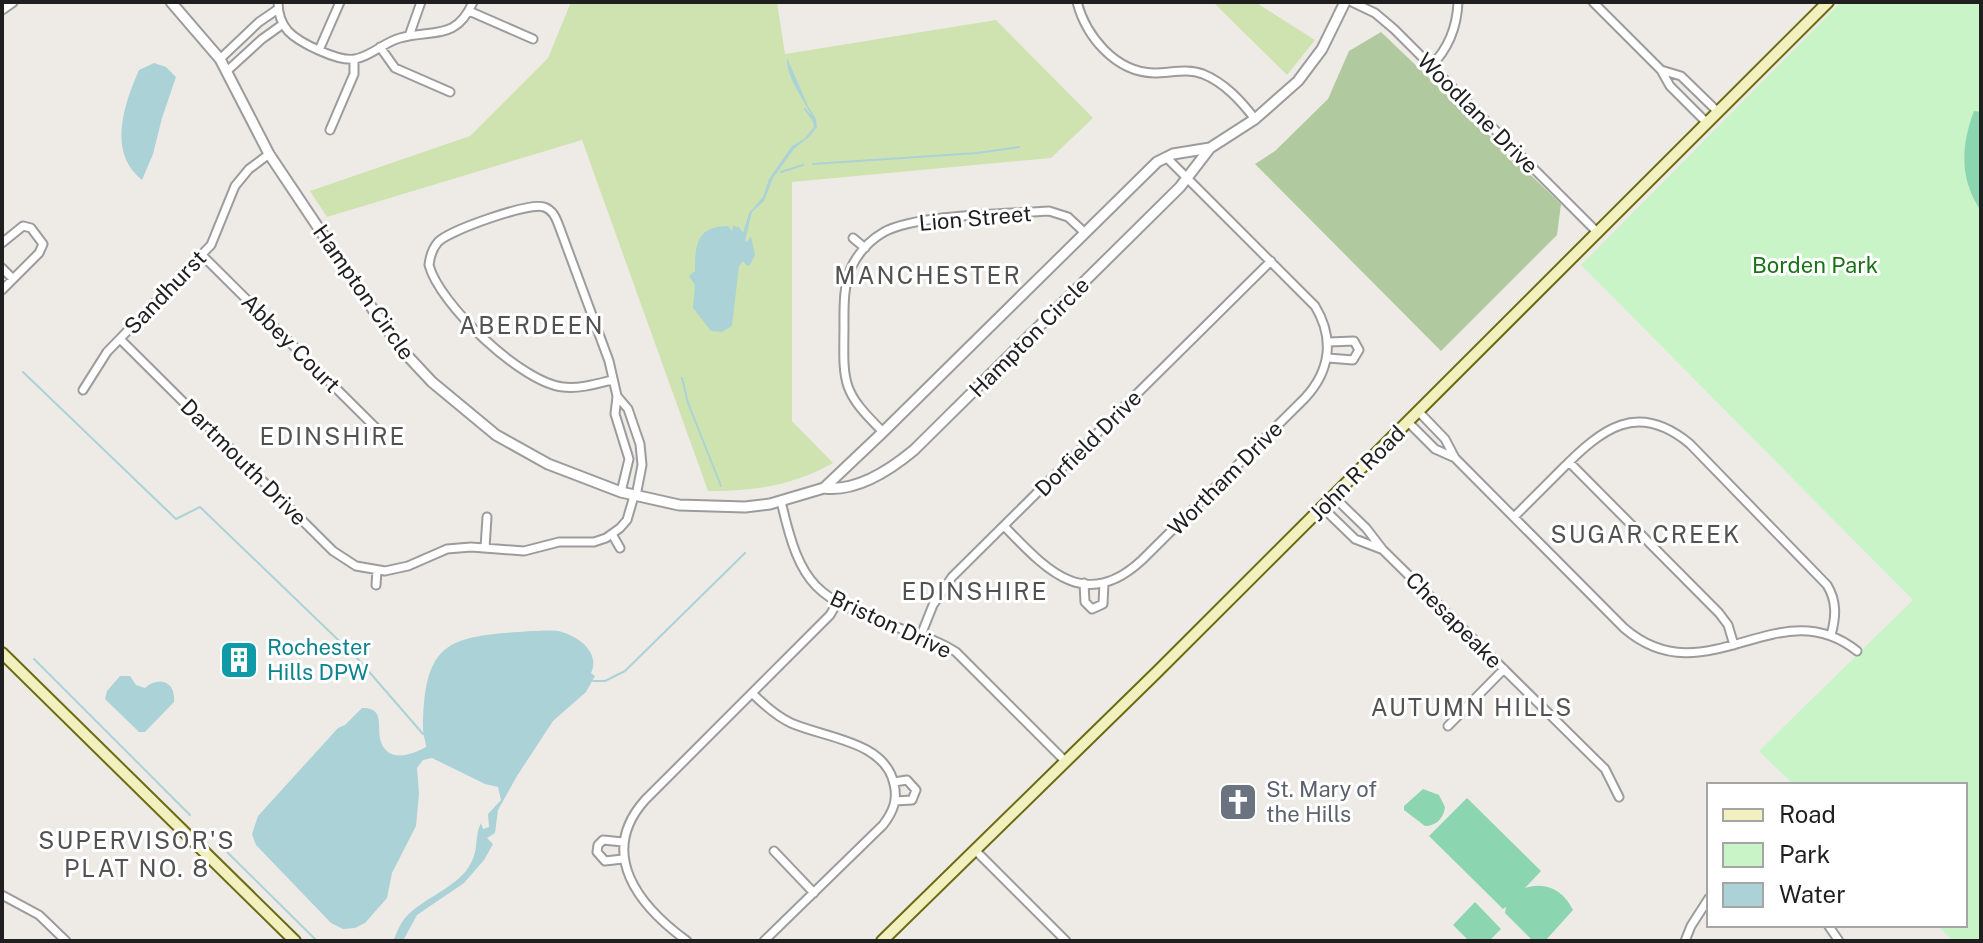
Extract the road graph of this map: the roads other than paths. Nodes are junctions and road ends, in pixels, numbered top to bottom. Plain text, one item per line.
1 (12, 2) edge
2 (171, 2) edge
3 (340, 2) edge
4 (421, 2) edge
5 (473, 2) edge
6 (1077, 2) edge
7 (1345, 2) edge
8 (1352, 2) edge
9 (1458, 2) edge
10 (1593, 2) edge
11 (1828, 2) edge
12 (278, 6) edge
13 (2, 9) edge
14 (469, 11) junction
15 (283, 24) junction
16 (409, 36) junction
17 (533, 39) dead end
18 (242, 41) junction
19 (380, 47) junction
20 (251, 50) junction
21 (319, 50) junction
22 (220, 59) junction
23 (354, 60) junction
24 (1431, 66) junction
25 (1661, 70) junction
26 (227, 71) junction
27 (450, 92) dead end
28 (1718, 112) junction
29 (1255, 119) junction
30 (1707, 123) junction
31 (330, 130) dead end
32 (1210, 148) junction
33 (269, 154) junction
34 (1166, 157) junction
35 (1188, 178) junction
36 (1084, 232) junction
37 (1598, 233) junction
38 (853, 238) dead end
39 (2, 243) edge
40 (865, 248) junction
41 (203, 256) junction
42 (1271, 261) junction
43 (2, 268) edge
44 (13, 279) junction
45 (2, 290) edge
46 (120, 339) junction
47 (1329, 342) junction
48 (1328, 358) junction
49 (612, 380) junction
50 (83, 390) dead end
51 (617, 396) junction
52 (1419, 412) junction
53 (1408, 422) junction
54 (379, 431) dead end
55 (883, 432) junction
56 (640, 444) junction
57 (627, 447) junction
58 (1455, 458) junction
59 (1569, 462) junction
60 (824, 488) junction
61 (621, 492) junction
62 (635, 496) junction
63 (1333, 496) junction
64 (781, 501) junction
65 (1322, 507) junction
66 (487, 517) dead end
67 (1514, 517) junction
68 (1004, 526) junction
69 (612, 534) junction
70 (485, 548) junction
71 (620, 548) dead end
72 (1383, 550) junction
73 (377, 571) junction
74 (1084, 583) junction
75 (1104, 583) junction
76 (376, 585) dead end
77 (837, 603) junction
78 (921, 635) junction
79 (1831, 635) junction
80 (1734, 645) junction
81 (1857, 651) dead end
82 (2, 653) edge
83 (1504, 669) junction
84 (752, 693) junction
85 (1448, 726) dead end
86 (1066, 762) junction
87 (894, 782) junction
88 (1619, 797) dead end
89 (895, 801) junction
90 (623, 842) junction
91 (975, 850) junction
92 (774, 851) dead end
93 (623, 859) junction
94 (814, 893) junction
95 (2, 895) edge
96 (1707, 901) edge
97 (66, 941) edge
98 (295, 941) edge
99 (687, 941) edge
100 (764, 941) edge
101 (882, 941) edge
102 (1066, 941) edge
103 (1685, 941) edge

1 - 13 street
2 - 22 street, Hampton Circle
3 - 21 street
4 - 16 street
5 - 14 street
6 - 29 street
7 - 29 street, Hampton Circle
8 - 24 street, Woodlane Drive
9 - 24 street
10 - 25 street
11 - 28 main road, John R Road
12 - 15 street
12 - 18 street
14 - 16 street
14 - 17 street
15 - 20 street
15 - 21 street
16 - 19 street
18 - 20 street
18 - 22 street
19 - 23 street
19 - 27 street
20 - 26 street
21 - 23 street
22 - 26 street, Hampton Circle
23 - 31 street
24 - 37 street, Woodlane Drive
25 - 28 street
25 - 30 street
26 - 33 street, Hampton Circle
28 - 30 main road, John R Road
29 - 32 street, Hampton Circle
30 - 37 main road, John R Road
32 - 34 street, Hampton Circle
32 - 35 street, Hampton Circle
33 - 41 street, Sandhurst
33 - 61 street, Hampton Circle
34 - 35 street, Wortham Drive
34 - 36 street, Hampton Circle
35 - 42 street, Wortham Drive
35 - 60 street, Hampton Circle
36 - 40 street, Lion Street
36 - 55 street, Hampton Circle
37 - 52 main road, John R Road
38 - 40 street
39 - 44 street
40 - 55 street
41 - 46 street, Sandhurst
41 - 54 street, Abbey Court
42 - 47 street, Wortham Drive
42 - 68 street, Dorfield Drive
43 - 44 street
44 - 45 street
46 - 50 street, Sandhurst
46 - 73 street, Dartmouth Drive
47 - 48 street, Wortham Drive
47 - 48 street
48 - 75 street, Wortham Drive
49 - 49 street
49 - 51 street
51 - 56 street
51 - 57 street
52 - 53 main road, John R Road
52 - 58 street
53 - 58 street
53 - 63 main road, John R Road
55 - 60 street, Hampton Circle
56 - 57 street
56 - 62 street
57 - 61 street
58 - 67 street
59 - 67 street
59 - 79 street
59 - 80 street
60 - 64 street, Hampton Circle
61 - 62 street, Hampton Circle
62 - 64 street, Hampton Circle
62 - 69 street
63 - 65 main road, John R Road
63 - 72 street, Chesapeake
64 - 77 street, Briston Drive
65 - 72 street, Chesapeake
65 - 86 main road, John R Road
66 - 70 street
67 - 80 street
68 - 74 street, Wortham Drive
68 - 78 street, Dorfield Drive
69 - 70 street
69 - 71 street
70 - 73 street
72 - 83 street, Chesapeake
73 - 76 street
74 - 75 street, Wortham Drive
74 - 75 street, Wortham Drive
77 - 78 street, Briston Drive
77 - 84 street
78 - 86 street, Briston Drive
79 - 80 street
79 - 81 street
82 - 98 main road
83 - 85 street
83 - 88 street, Chesapeake
84 - 87 street
84 - 90 street
86 - 91 main road, John R Road
87 - 89 street
87 - 89 street
89 - 94 street
90 - 93 street
90 - 93 street
91 - 101 main road, John R Road
91 - 102 street
92 - 94 street
93 - 99 street
94 - 100 street
95 - 97 street
96 - 103 street

